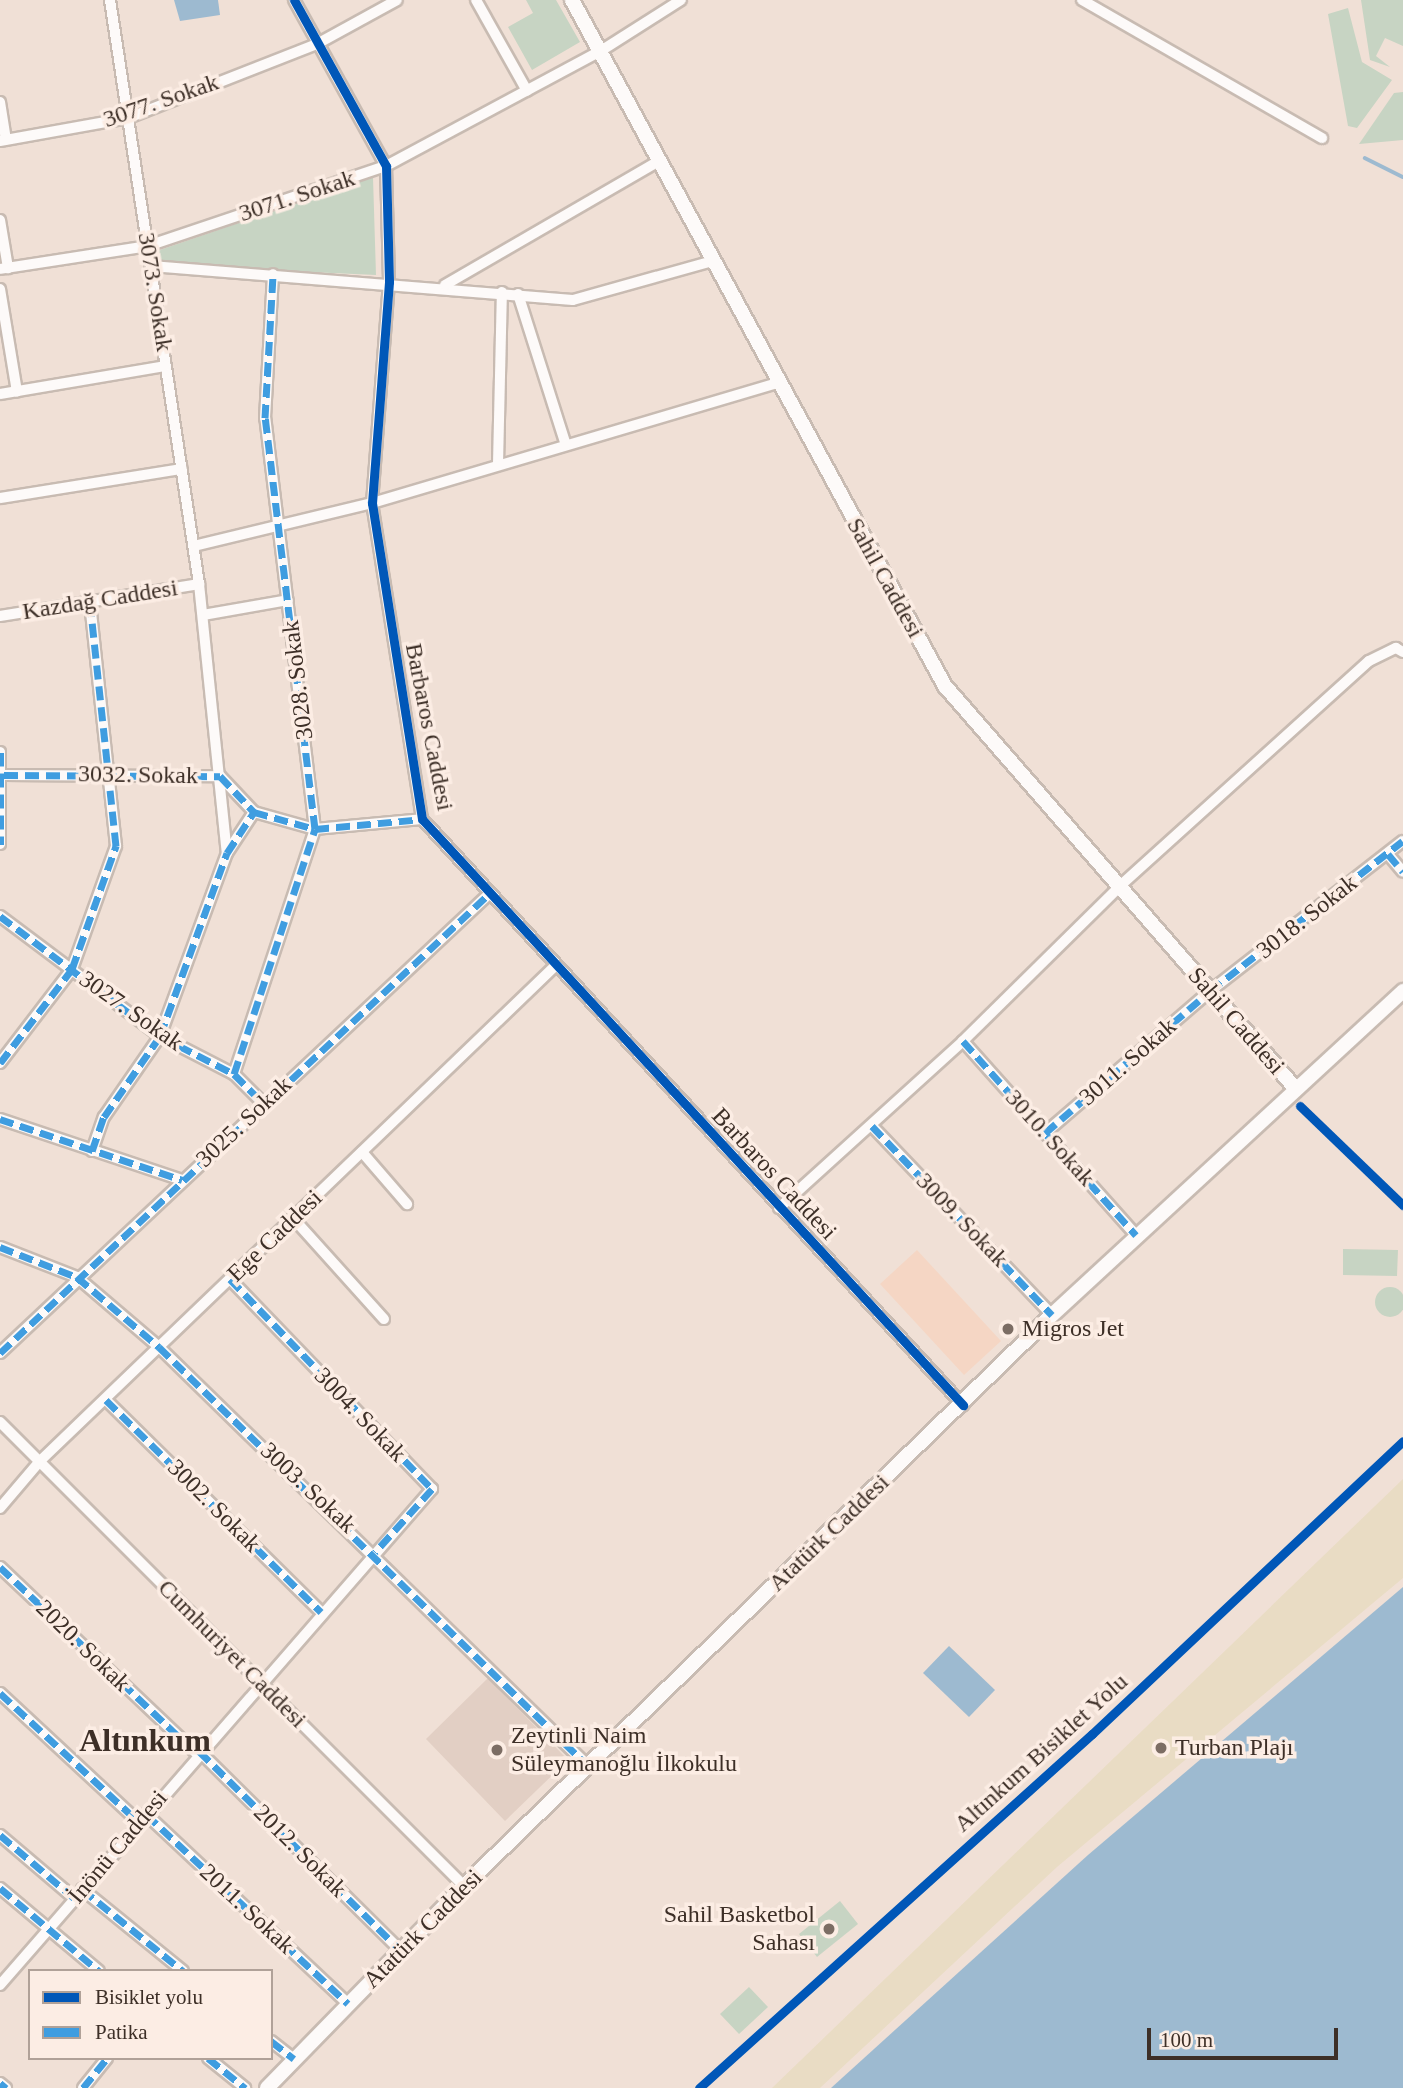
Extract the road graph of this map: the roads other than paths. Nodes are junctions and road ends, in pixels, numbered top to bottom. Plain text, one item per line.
1 (110, 0) edge
2 (294, 0) edge
3 (397, 0) edge
4 (476, 0) edge
5 (572, 0) edge
6 (681, 0) edge
7 (1082, 0) edge
8 (317, 44) junction
9 (599, 52) junction
10 (527, 91) junction
11 (0, 102) edge
12 (128, 118) junction
13 (1322, 138) dead end
14 (3, 141) edge
15 (657, 162) junction
16 (386, 166) junction
17 (0, 220) edge
18 (148, 246) junction
19 (713, 261) junction
20 (151, 266) junction
21 (4, 269) edge
22 (273, 274) junction
23 (390, 282) junction
24 (444, 285) junction
25 (0, 289) edge
26 (502, 292) junction
27 (518, 294) junction
28 (166, 366) junction
29 (778, 383) junction
30 (17, 391) junction
31 (0, 394) edge
32 (565, 445) junction
33 (498, 464) junction
34 (182, 469) junction
35 (0, 498) edge
36 (372, 503) junction
37 (279, 528) junction
38 (194, 546) junction
39 (199, 584) junction
40 (288, 600) junction
41 (89, 601) junction
42 (203, 615) junction
43 (0, 616) edge
44 (1403, 652) edge
45 (0, 752) edge
46 (113, 773) junction
47 (4, 775) junction
48 (220, 776) junction
49 (254, 812) junction
50 (422, 819) junction
51 (316, 829) junction
52 (1403, 841) edge
53 (0, 844) edge
54 (227, 853) junction
55 (1388, 854) junction
56 (1403, 872) edge
57 (1121, 885) junction
58 (490, 893) junction
59 (0, 916) edge
60 (554, 967) junction
61 (72, 969) junction
62 (1403, 990) edge
63 (1210, 991) junction
64 (160, 1036) junction
65 (963, 1041) junction
66 (0, 1063) edge
67 (234, 1074) junction
68 (1296, 1089) junction
69 (263, 1103) junction
70 (0, 1119) edge
71 (872, 1126) junction
72 (1045, 1133) junction
73 (92, 1151) junction
74 (362, 1152) junction
75 (182, 1180) junction
76 (407, 1204) dead end
77 (779, 1208) junction
78 (293, 1218) junction
79 (1136, 1234) junction
80 (0, 1247) edge
81 (77, 1277) junction
82 (230, 1279) junction
83 (1052, 1315) junction
84 (384, 1319) dead end
85 (159, 1348) junction
86 (0, 1353) edge
87 (106, 1400) junction
88 (963, 1405) junction
89 (0, 1422) edge
90 (40, 1461) junction
91 (0, 1508) edge
92 (375, 1552) junction
93 (0, 1567) edge
94 (321, 1612) junction
95 (259, 1682) junction
96 (0, 1693) edge
97 (198, 1753) junction
98 (588, 1766) junction
99 (142, 1818) junction
100 (0, 1835) edge
101 (464, 1886) junction
102 (0, 1888) edge
103 (78, 1894) junction
104 (48, 1929) junction
105 (401, 1951) junction
106 (97, 1969) edge
107 (180, 1969) edge
108 (0, 1985) edge
109 (348, 2004) junction
110 (273, 2043) edge
111 (294, 2059) junction
112 (105, 2060) edge
113 (210, 2060) edge
114 (0, 2083) edge
115 (6, 2088) edge
116 (83, 2088) edge
117 (244, 2088) edge
118 (267, 2088) edge

1 - 12 street, 3073. Sokak
2 - 8 street, Barbaros Caddesi
3 - 8 street, 3077. Sokak
4 - 10 street
5 - 9 main road, Sahil Caddesi
6 - 9 street, 3071. Sokak
7 - 13 street
8 - 12 street, 3077. Sokak
8 - 16 street, Barbaros Caddesi
9 - 10 street, 3071. Sokak
9 - 15 main road, Sahil Caddesi
10 - 16 street, 3071. Sokak
11 - 14 street
12 - 14 street, 3077. Sokak
12 - 18 street, 3073. Sokak
15 - 19 main road, Sahil Caddesi
15 - 24 street
16 - 18 street, 3071. Sokak
16 - 23 street, Barbaros Caddesi
17 - 21 street
18 - 20 street, 3073. Sokak
18 - 21 street, 3071. Sokak
19 - 27 street
19 - 29 main road, Sahil Caddesi
20 - 22 street
20 - 28 street, 3073. Sokak
22 - 23 street
22 - 37 street, 3028. Sokak
23 - 24 street
23 - 36 street, Barbaros Caddesi
24 - 26 street
25 - 30 street
26 - 27 street
26 - 33 street
27 - 32 street
28 - 30 street
28 - 34 street, 3073. Sokak
29 - 32 street
29 - 57 main road, Sahil Caddesi
30 - 31 street
32 - 33 street
33 - 36 street
34 - 35 street
34 - 38 street, 3073. Sokak
36 - 37 street
36 - 50 street, Barbaros Caddesi
37 - 38 street
37 - 40 street, 3028. Sokak
38 - 39 street, 3073. Sokak
39 - 41 street, Kazdağ Caddesi
39 - 42 street, 3073. Sokak
40 - 42 street
40 - 51 street, 3028. Sokak
41 - 43 street, Kazdağ Caddesi
41 - 46 street
42 - 48 street, 3073. Sokak
44 - 57 street
45 - 47 street
46 - 47 street, 3032. Sokak
46 - 48 street, 3032. Sokak
46 - 61 street
47 - 53 street
48 - 49 street, 3032. Sokak
48 - 54 street, 3073. Sokak
49 - 51 street
49 - 54 street
50 - 51 street
50 - 58 street, Barbaros Caddesi
51 - 67 street, 3028. Sokak
52 - 55 street, 3018. Sokak
54 - 64 street
55 - 56 street
55 - 63 street, 3018. Sokak
57 - 63 main road, Sahil Caddesi
57 - 65 street
58 - 60 street, Barbaros Caddesi
58 - 69 street, 3025. Sokak
59 - 61 street, 3027. Sokak
60 - 74 street, Ege Caddesi
60 - 77 street, Barbaros Caddesi
61 - 64 street, 3027. Sokak
61 - 66 street
62 - 68 main road, Atatürk Caddesi
63 - 68 main road, Sahil Caddesi
63 - 72 street, 3011. Sokak
64 - 67 street, 3027. Sokak
64 - 73 street
65 - 71 street
65 - 72 street, 3010. Sokak
67 - 69 street, 3027. Sokak
68 - 79 main road, Atatürk Caddesi
69 - 75 street, 3025. Sokak
70 - 73 street
71 - 77 street
71 - 83 street, 3009. Sokak
72 - 79 street, 3010. Sokak
73 - 75 street
74 - 76 street
74 - 78 street, Ege Caddesi
75 - 81 street, 3025. Sokak
77 - 88 street, Barbaros Caddesi
78 - 82 street, Ege Caddesi
78 - 84 street
79 - 83 main road, Atatürk Caddesi
80 - 81 street, 3003. Sokak
81 - 85 street, 3003. Sokak
81 - 86 street, 3025. Sokak
82 - 85 street, Ege Caddesi
82 - 92 street, 3004. Sokak
83 - 88 main road, Atatürk Caddesi
85 - 87 street, Ege Caddesi
85 - 92 street, 3003. Sokak
87 - 90 street, Ege Caddesi
87 - 94 street, 3002. Sokak
88 - 98 main road, Atatürk Caddesi
89 - 90 street, Cumhuriyet Caddesi
90 - 91 street, Ege Caddesi
90 - 95 street, Cumhuriyet Caddesi
92 - 94 street, İnönü Caddesi
92 - 98 street, 3003. Sokak
93 - 97 street, 2020. Sokak
94 - 95 street, İnönü Caddesi
95 - 97 street, İnönü Caddesi
95 - 101 street, Cumhuriyet Caddesi
96 - 99 street, 2011. Sokak
97 - 99 street, İnönü Caddesi
97 - 105 street, 2012. Sokak
98 - 101 main road, Atatürk Caddesi
99 - 103 street, İnönü Caddesi
99 - 109 street, 2011. Sokak
100 - 103 street
101 - 105 main road, Atatürk Caddesi
102 - 104 street
103 - 104 street, İnönü Caddesi
103 - 107 street
104 - 106 street
104 - 108 street, İnönü Caddesi
105 - 109 main road, Atatürk Caddesi
109 - 111 main road, Atatürk Caddesi
110 - 111 street
111 - 118 main road, Atatürk Caddesi
112 - 116 street
113 - 117 street
114 - 115 street

